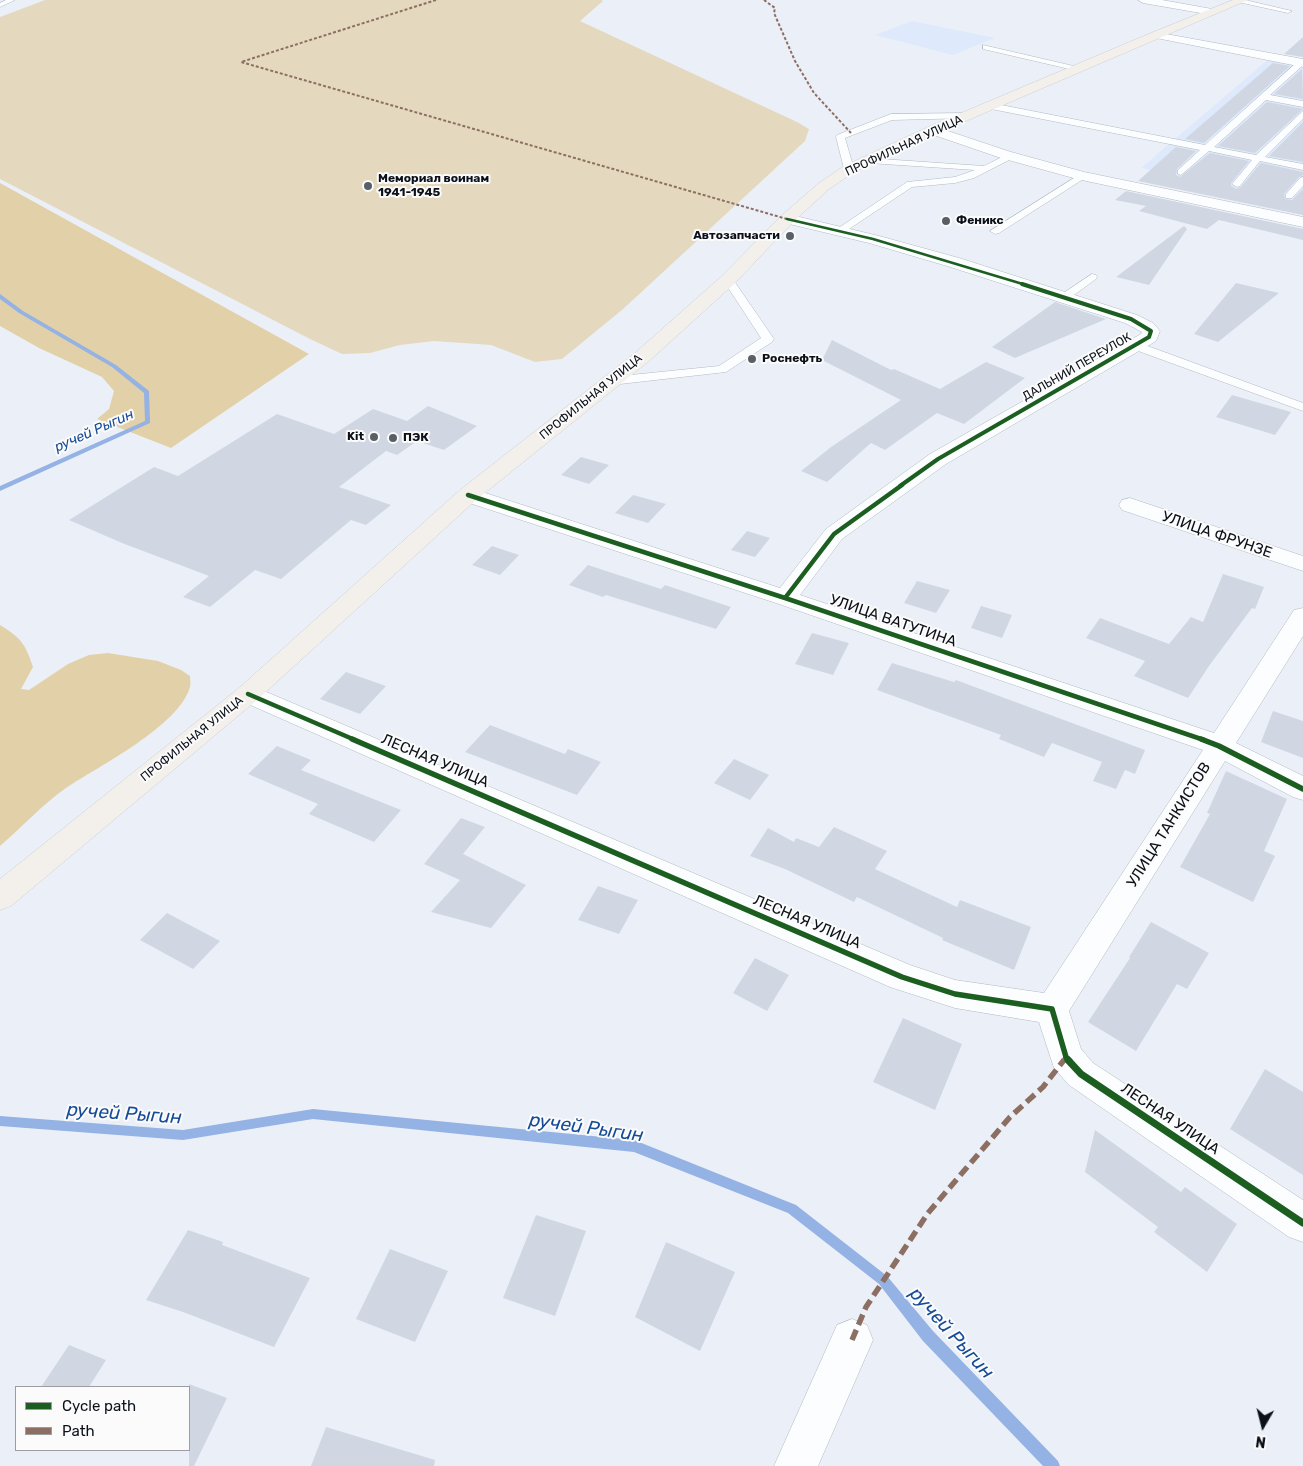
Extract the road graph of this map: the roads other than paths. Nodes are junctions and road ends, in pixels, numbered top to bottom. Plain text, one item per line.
1 (12, 0) edge
2 (1143, 0) edge
3 (1241, 1) edge
4 (0, 5) edge
5 (1288, 11) dead end
6 (1212, 12) junction
7 (1154, 35) junction
8 (986, 46) dead end
9 (1300, 64) edge
10 (1078, 68) junction
11 (1265, 97) junction
12 (1303, 104) edge
13 (991, 106) junction
14 (1303, 114) edge
15 (968, 116) junction
16 (933, 130) junction
17 (1209, 148) junction
18 (1010, 156) junction
19 (1258, 158) junction
20 (869, 160) junction
21 (894, 163) junction
22 (987, 168) junction
23 (1303, 168) edge
24 (849, 169) junction
25 (1182, 172) dead end
26 (1082, 176) junction
27 (1303, 180) edge
28 (921, 182) junction
29 (1236, 184) dead end
30 (1289, 196) dead end
31 (787, 219) junction
32 (1303, 222) edge
33 (840, 231) junction
34 (995, 231) dead end
35 (1092, 277) dead end
36 (728, 280) junction
37 (1063, 298) junction
38 (1134, 346) junction
39 (612, 382) junction
40 (1303, 406) edge
41 (468, 495) junction
42 (1130, 505) dead end
43 (1303, 564) edge
44 (785, 598) junction
45 (1303, 616) edge
46 (248, 694) junction
47 (1218, 746) junction
48 (1303, 789) edge
49 (0, 897) edge
50 (1052, 1009) junction
51 (1303, 1223) edge
52 (852, 1340) dead end
53 (796, 1466) edge

1 - 4 lane
2 - 6 street
3 - 5 lane
3 - 6 main road, ПРОФИЛЬНАЯ УЛИЦА
6 - 7 main road, ПРОФИЛЬНАЯ УЛИЦА
7 - 9 street
7 - 10 main road, ПРОФИЛЬНАЯ УЛИЦА
8 - 10 lane
9 - 11 lane
10 - 13 main road, ПРОФИЛЬНАЯ УЛИЦА
11 - 12 lane
11 - 17 lane
13 - 15 main road, ПРОФИЛЬНАЯ УЛИЦА
13 - 17 lane
14 - 19 lane
15 - 16 main road, ПРОФИЛЬНАЯ УЛИЦА
15 - 24 lane
16 - 18 street
16 - 20 main road, ПРОФИЛЬНАЯ УЛИЦА
17 - 19 lane
17 - 25 lane
18 - 22 lane
18 - 26 street
19 - 23 lane
19 - 29 lane
20 - 21 lane
20 - 24 main road, ПРОФИЛЬНАЯ УЛИЦА
21 - 22 lane
21 - 28 lane
22 - 28 lane
24 - 31 main road, ПРОФИЛЬНАЯ УЛИЦА
26 - 32 street
26 - 34 lane
27 - 30 lane
28 - 33 lane
31 - 33 street, ДАЛЬНИЙ ПЕРЕУЛОК
31 - 36 main road, ПРОФИЛЬНАЯ УЛИЦА
33 - 37 street, ДАЛЬНИЙ ПЕРЕУЛОК
35 - 37 lane
36 - 39 main road, ПРОФИЛЬНАЯ УЛИЦА
36 - 39 lane
37 - 38 street, ДАЛЬНИЙ ПЕРЕУЛОК
38 - 40 lane
38 - 44 street, ДАЛЬНИЙ ПЕРЕУЛОК
39 - 41 main road, ПРОФИЛЬНАЯ УЛИЦА
41 - 44 street, УЛИЦА ВАТУТИНА
41 - 46 main road, ПРОФИЛЬНАЯ УЛИЦА
42 - 43 street, УЛИЦА ФРУНЗЕ
44 - 47 street, УЛИЦА ВАТУТИНА
45 - 47 street, УЛИЦА ТАНКИСТОВ
46 - 49 main road, ПРОФИЛЬНАЯ УЛИЦА
46 - 50 street, ЛЕСНАЯ УЛИЦА
47 - 48 street, УЛИЦА ВАТУТИНА
47 - 50 street, УЛИЦА ТАНКИСТОВ
50 - 51 street, ЛЕСНАЯ УЛИЦА
52 - 53 street

